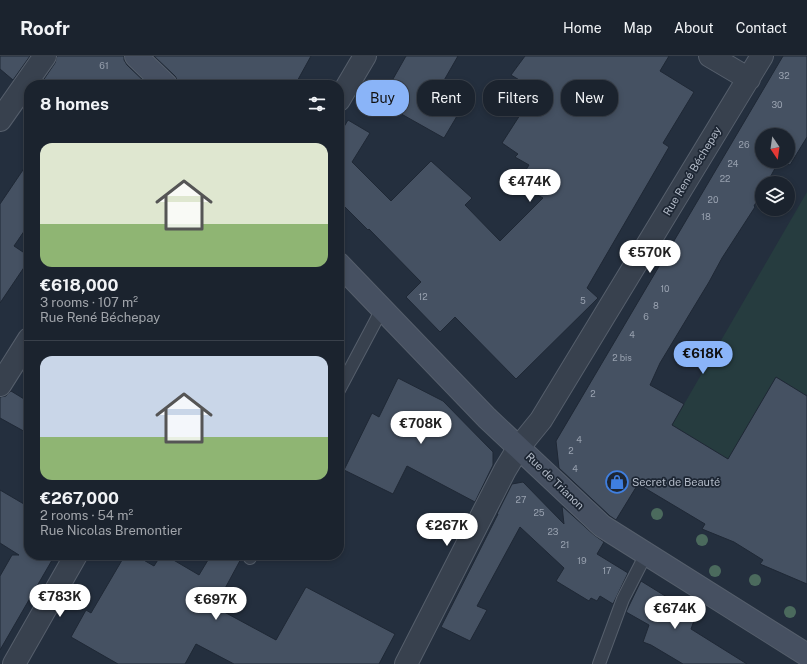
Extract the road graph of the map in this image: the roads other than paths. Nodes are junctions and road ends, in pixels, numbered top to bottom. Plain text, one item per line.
1 (45, 56) edge
2 (136, 56) edge
3 (365, 56) edge
4 (710, 56) edge
5 (762, 56) edge
6 (749, 79) junction
7 (28, 80) edge
8 (161, 80) edge
9 (24, 86) edge
10 (344, 92) edge
11 (0, 120) edge
12 (344, 269) edge
13 (382, 309) junction
14 (24, 347) edge
15 (344, 381) edge
16 (0, 385) edge
17 (519, 447) junction
18 (646, 554) junction
19 (73, 560) edge
20 (807, 655) edge
21 (14, 664) edge
22 (406, 664) edge
23 (600, 664) edge

1 - 7 street
2 - 8 street
3 - 10 street
4 - 6 street
5 - 6 street, Rue René Béchepay
6 - 17 street, Rue René Béchepay
9 - 11 street
12 - 13 street, Rue de Trianon
13 - 15 lane
13 - 17 street, Rue de Trianon
14 - 16 street
17 - 18 street, Rue de Trianon
17 - 22 street, Rue René Béchepay
18 - 20 street, Rue de Trianon
18 - 23 lane
19 - 21 street

